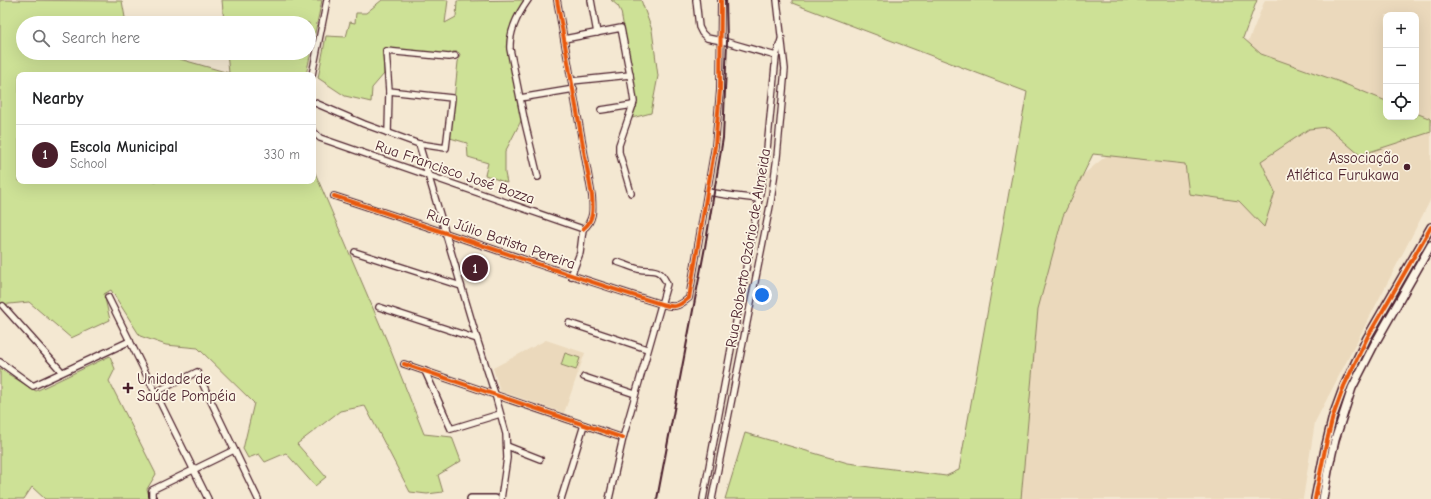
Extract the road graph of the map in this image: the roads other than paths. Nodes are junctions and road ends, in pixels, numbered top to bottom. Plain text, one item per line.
1 (327, 0) edge
2 (528, 0) edge
3 (557, 0) edge
4 (591, 0) edge
5 (696, 0) edge
6 (721, 0) edge
7 (777, 0) edge
8 (597, 33) junction
9 (782, 38) junction
10 (564, 39) junction
11 (721, 40) junction
12 (316, 55) edge
13 (455, 56) dead end
14 (776, 56) junction
15 (315, 60) edge
16 (313, 72) edge
17 (630, 76) junction
18 (572, 81) junction
19 (574, 90) junction
20 (389, 91) junction
21 (520, 98) junction
22 (316, 103) edge
23 (633, 105) junction
24 (601, 110) dead end
25 (388, 133) junction
26 (316, 134) edge
27 (419, 144) junction
28 (427, 176) junction
29 (538, 177) dead end
30 (707, 192) junction
31 (631, 193) dead end
32 (334, 196) dead end
33 (759, 199) junction
34 (1431, 227) edge
35 (583, 229) junction
36 (444, 232) junction
37 (1431, 245) edge
38 (355, 252) dead end
39 (617, 262) dead end
40 (571, 276) junction
41 (461, 286) junction
42 (108, 296) dead end
43 (661, 304) junction
44 (3, 306) dead end
45 (379, 307) dead end
46 (569, 324) dead end
47 (477, 340) junction
48 (130, 341) junction
49 (647, 349) junction
50 (0, 362) edge
51 (404, 364) dead end
52 (425, 371) junction
53 (62, 372) junction
54 (584, 377) dead end
55 (156, 392) junction
56 (495, 394) junction
57 (635, 394) junction
58 (720, 409) junction
59 (729, 412) junction
60 (500, 414) junction
61 (584, 425) junction
62 (715, 437) junction
63 (622, 438) junction
64 (724, 439) junction
65 (507, 446) junction
66 (234, 450) junction
67 (540, 460) dead end
68 (194, 470) junction
69 (154, 499) edge
70 (208, 499) edge
71 (258, 499) edge
72 (471, 499) edge
73 (495, 499) edge
74 (501, 499) edge
75 (561, 499) edge
76 (609, 499) edge
77 (703, 499) edge
78 (712, 499) edge
79 (1315, 499) edge
80 (1323, 499) edge

1 - 12 street
2 - 21 street
3 - 10 street
4 - 8 street
5 - 11 street
6 - 11 street, Rua Júlio Batista Pereira
7 - 9 street, Rua Roberto Ozório de Almeida
8 - 10 street
8 - 17 street
9 - 14 street
9 - 59 street, Rua Roberto Ozório de Almeida
10 - 18 street
11 - 14 street
11 - 30 street, Rua Júlio Batista Pereira
13 - 20 street
14 - 33 street
15 - 16 street
17 - 18 street
17 - 23 street
18 - 19 street
19 - 21 street
19 - 35 street
20 - 25 street
20 - 27 street
21 - 29 street
22 - 25 street
23 - 24 street
23 - 31 street
25 - 27 street
26 - 28 street, Rua Francisco José Bozza
27 - 28 street
28 - 35 street, Rua Francisco José Bozza
28 - 36 street
30 - 33 street
30 - 43 street, Rua Júlio Batista Pereira
32 - 36 street, Rua Júlio Batista Pereira
33 - 58 street
34 - 79 street
35 - 40 street
36 - 40 street, Rua Júlio Batista Pereira
36 - 41 street
37 - 80 street
38 - 41 street
39 - 43 street
40 - 43 street, Rua Júlio Batista Pereira
41 - 47 street
42 - 48 street
43 - 49 street
44 - 53 street
45 - 47 street
46 - 49 street
47 - 56 street
48 - 53 street
48 - 55 street
49 - 57 street
50 - 53 street
51 - 52 street
52 - 56 street
52 - 60 street
54 - 57 street
55 - 66 street
55 - 68 street
56 - 60 street
56 - 61 street
57 - 63 street
58 - 59 street
58 - 62 street
59 - 64 street, Rua Roberto Ozório de Almeida
60 - 65 street
61 - 63 street
61 - 75 street
62 - 64 street
62 - 77 street
63 - 76 street
64 - 78 street, Rua Roberto Ozório de Almeida
65 - 67 street
65 - 74 street
66 - 68 street
66 - 71 street
68 - 69 street
68 - 70 street
72 - 73 street

